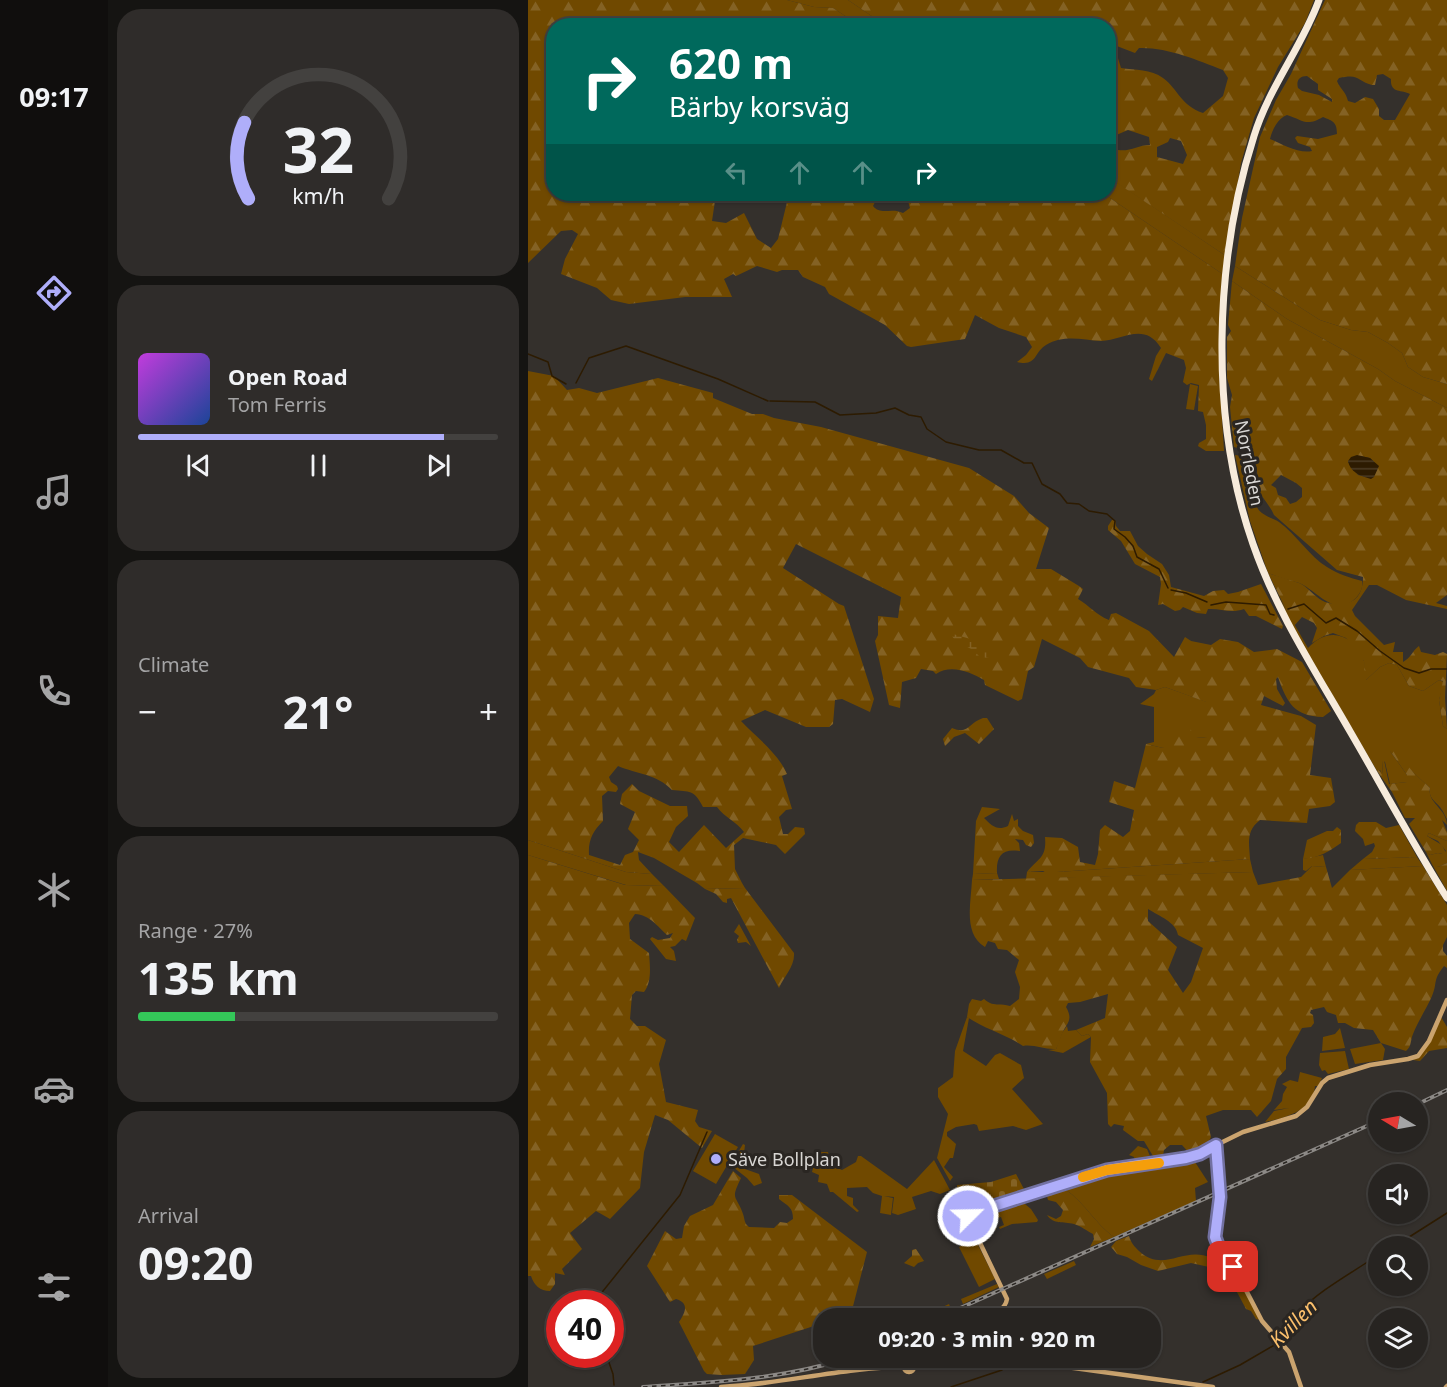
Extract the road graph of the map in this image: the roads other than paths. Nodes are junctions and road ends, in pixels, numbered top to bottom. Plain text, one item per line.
1 (1319, 0) edge
2 (1447, 898) edge
3 (1447, 1000) edge
4 (1216, 1145) junction
5 (1002, 1308) edge
6 (886, 1368) edge
7 (1073, 1368) edge
8 (721, 1387) edge
9 (1213, 1387) edge
10 (1301, 1387) edge

1 - 2 highway, Norrleden
3 - 4 street
4 - 5 street
4 - 10 street
6 - 8 street
7 - 9 street

